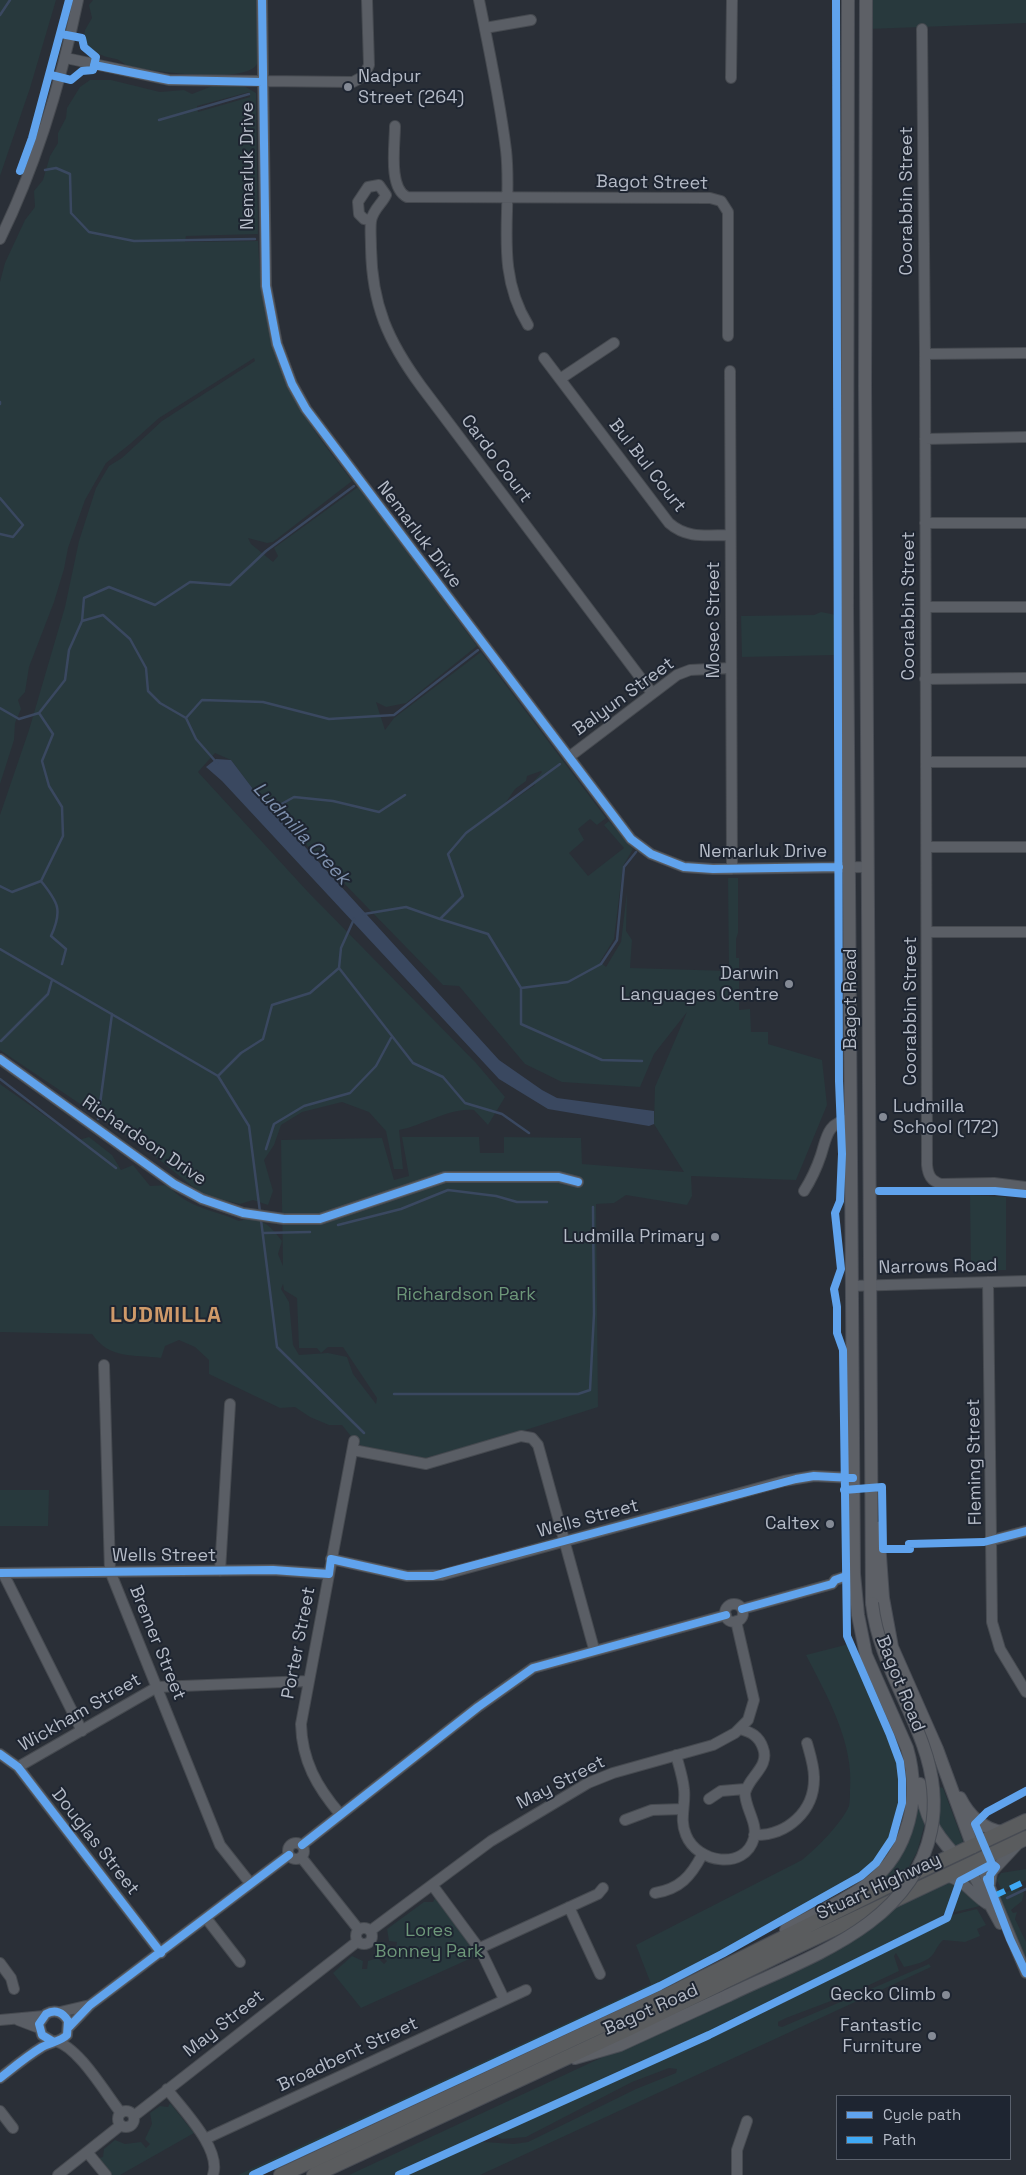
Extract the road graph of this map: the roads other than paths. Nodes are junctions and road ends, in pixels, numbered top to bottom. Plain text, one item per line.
1 (78, 0) edge
2 (262, 0) edge
3 (367, 0) edge
4 (479, 0) edge
5 (732, 0) edge
6 (848, 0) edge
7 (866, 0) edge
8 (531, 20) dead end
9 (485, 28) junction
10 (922, 29) dead end
11 (66, 58) junction
12 (731, 78) dead end
13 (263, 82) junction
14 (395, 126) dead end
15 (506, 198) junction
16 (371, 220) dead end
17 (0, 239) edge
18 (528, 324) dead end
19 (728, 336) dead end
20 (614, 343) dead end
21 (1026, 353) edge
22 (925, 354) junction
23 (544, 358) dead end
24 (730, 372) dead end
25 (560, 379) junction
26 (1026, 437) edge
27 (924, 439) junction
28 (925, 523) junction
29 (1026, 523) edge
30 (729, 534) junction
31 (926, 607) junction
32 (1026, 607) edge
33 (730, 668) junction
34 (1026, 678) edge
35 (925, 679) junction
36 (652, 693) junction
37 (569, 757) junction
38 (926, 762) junction
39 (1026, 762) edge
40 (927, 847) junction
41 (1026, 847) edge
42 (848, 867) junction
43 (868, 867) junction
44 (732, 868) junction
45 (927, 932) junction
46 (1026, 932) edge
47 (0, 1059) edge
48 (850, 1119) junction
49 (578, 1182) dead end
50 (1026, 1187) edge
51 (804, 1191) dead end
52 (1026, 1281) edge
53 (988, 1282) junction
54 (871, 1285) junction
55 (851, 1286) junction
56 (104, 1365) dead end
57 (230, 1404) dead end
58 (853, 1478) junction
59 (872, 1489) junction
60 (1026, 1531) edge
61 (992, 1540) junction
62 (564, 1542) junction
63 (331, 1559) junction
64 (110, 1571) junction
65 (220, 1571) junction
66 (2, 1573) edge
67 (329, 1574) junction
68 (854, 1574) junction
69 (742, 1609) junction
70 (726, 1615) junction
71 (736, 1621) junction
72 (594, 1649) junction
73 (308, 1681) junction
74 (157, 1688) junction
75 (1026, 1692) edge
76 (916, 1702) junction
77 (740, 1728) junction
78 (82, 1731) junction
79 (900, 1731) junction
80 (807, 1743) dead end
81 (0, 1754) edge
82 (676, 1755) junction
83 (18, 1767) junction
84 (746, 1789) junction
85 (709, 1799) dead end
86 (682, 1809) junction
87 (340, 1814) junction
88 (625, 1820) dead end
89 (1026, 1822) edge
90 (1003, 1832) junction
91 (754, 1835) junction
92 (1023, 1839) edge
93 (302, 1846) junction
94 (973, 1847) junction
95 (954, 1854) junction
96 (290, 1855) junction
97 (702, 1855) junction
98 (301, 1857) junction
99 (974, 1863) junction
100 (945, 1876) junction
101 (250, 1883) junction
102 (990, 1884) junction
103 (432, 1886) junction
104 (603, 1888) dead end
105 (655, 1893) dead end
106 (988, 1904) junction
107 (569, 1907) junction
108 (206, 1918) junction
109 (360, 1930) junction
110 (370, 1931) junction
111 (1010, 1939) junction
112 (358, 1941) junction
113 (480, 1948) junction
114 (161, 1953) junction
115 (240, 1962) dead end
116 (0, 1963) edge
117 (727, 1966) junction
118 (1026, 1973) edge
119 (600, 1974) dead end
120 (14, 1989) dead end
121 (526, 1990) dead end
122 (504, 1999) junction
123 (90, 2005) junction
124 (60, 2012) junction
125 (44, 2016) junction
126 (0, 2020) edge
127 (18, 2020) junction
128 (69, 2029) junction
129 (40, 2030) junction
130 (53, 2041) junction
131 (34, 2052) junction
132 (74, 2052) junction
133 (560, 2061) junction
134 (0, 2078) edge
135 (167, 2089) junction
136 (0, 2111) edge
137 (121, 2113) junction
138 (134, 2116) junction
139 (747, 2121) dead end
140 (121, 2125) junction
141 (13, 2128) dead end
142 (205, 2138) junction
143 (87, 2152) junction
144 (58, 2175) edge
145 (106, 2175) edge
146 (213, 2175) edge
147 (281, 2175) edge
148 (314, 2175) edge
149 (737, 2175) edge

1 - 11 street
2 - 13 street, Nemarluk Drive
3 - 13 street
4 - 9 street
5 - 12 street
6 - 42 main road, Bagot Road
7 - 43 main road, Bagot Road
8 - 9 street
9 - 15 street
10 - 22 street, Coorabbin Street
11 - 13 street
11 - 17 street
13 - 37 street, Nemarluk Drive
14 - 15 street, Bagot Street
15 - 18 street
15 - 19 street, Bagot Street
16 - 36 street, Cardo Court
20 - 25 street
21 - 22 street
22 - 27 street, Coorabbin Street
23 - 25 street, Bul Bul Court
24 - 30 street, Mosec Street
25 - 30 street, Bul Bul Court
26 - 27 street
27 - 28 street, Coorabbin Street
28 - 29 street
28 - 31 street, Coorabbin Street
30 - 33 street, Mosec Street
31 - 32 street
31 - 35 street, Coorabbin Street
33 - 36 street, Balyun Street
33 - 44 street, Mosec Street
34 - 35 street
35 - 38 street, Coorabbin Street
36 - 37 street, Balyun Street
37 - 44 street, Nemarluk Drive
38 - 39 street
38 - 40 street, Coorabbin Street
40 - 41 street
40 - 45 street, Coorabbin Street
42 - 43 street, Nemarluk Drive
42 - 44 street, Nemarluk Drive
42 - 48 main road, Bagot Road
43 - 54 main road, Bagot Road
45 - 46 street
45 - 50 street, Coorabbin Street
47 - 49 street, Richardson Drive
48 - 51 street
48 - 55 main road, Bagot Road
52 - 53 street, Narrows Road
53 - 54 street, Narrows Road
53 - 61 street, Fleming Street
54 - 55 street, Narrows Road
54 - 59 main road, Bagot Road
55 - 58 main road, Bagot Road
56 - 64 street, Bremer Street
57 - 65 street
58 - 62 street, Wells Street
58 - 68 main road, Bagot Road
59 - 76 main road, Bagot Road
59 - 133 main road, Bagot Road, bridge
60 - 61 street
61 - 75 street, Fleming Street
62 - 63 street, Wells Street
62 - 63 street, Porter Street
62 - 72 street
63 - 67 street, Porter Street
64 - 65 street, Wells Street
64 - 66 street, Wells Street
64 - 74 street, Bremer Street
65 - 67 street, Wells Street
66 - 78 street
67 - 73 street, Porter Street
68 - 69 street
68 - 79 main road, Bagot Road
69 - 70 street
69 - 71 street
70 - 71 street
70 - 72 street
71 - 77 street, May Street
72 - 87 street
73 - 74 street, Wickham Street
73 - 87 street, Porter Street
74 - 78 street, Wickham Street
74 - 101 street, Bremer Street
76 - 90 main road
76 - 94 main road, Bagot Road
77 - 82 street, May Street
77 - 84 street
78 - 83 street, Wickham Street
79 - 95 main road
79 - 117 main road, Bagot Road
80 - 91 street
81 - 83 street, Douglas Street
82 - 86 street
82 - 103 street, May Street
83 - 114 street, Douglas Street
84 - 85 street
84 - 91 street
86 - 88 street
86 - 97 street
87 - 93 street
89 - 90 highway, Stuart Highway
90 - 94 highway, Stuart Highway
91 - 97 street
92 - 99 highway, Stuart Highway
92 - 102 street
93 - 96 street
93 - 98 street
94 - 95 highway, Stuart Highway
94 - 99 highway
95 - 99 highway
95 - 117 highway, Stuart Highway
96 - 98 street
96 - 101 street
97 - 105 street
98 - 109 street
99 - 100 highway, Stuart Highway
99 - 102 street
99 - 106 street
100 - 106 street
100 - 133 highway, Stuart Highway
101 - 108 street
102 - 111 street
103 - 110 street, May Street
103 - 113 street
104 - 107 street
106 - 111 street
107 - 113 street
107 - 119 street
108 - 114 street
108 - 115 street
109 - 110 street
109 - 112 street
110 - 112 street
111 - 118 street
112 - 135 street, May Street
113 - 122 street
114 - 123 street
116 - 120 street
117 - 147 highway, Stuart Highway
121 - 122 street, Broadbent Street
122 - 142 street, Broadbent Street
123 - 124 street
123 - 128 street
124 - 125 street
124 - 128 street
125 - 127 street
125 - 129 street
126 - 127 street
127 - 129 street
128 - 130 street
128 - 132 street
129 - 130 street
129 - 131 street
130 - 131 street
130 - 132 street
131 - 134 street
132 - 137 street
133 - 148 highway, Stuart Highway
135 - 138 street, May Street
135 - 142 street
136 - 141 street
137 - 138 street
137 - 140 street
138 - 140 street
139 - 149 street
140 - 143 street
142 - 146 street
143 - 144 street
143 - 145 street

